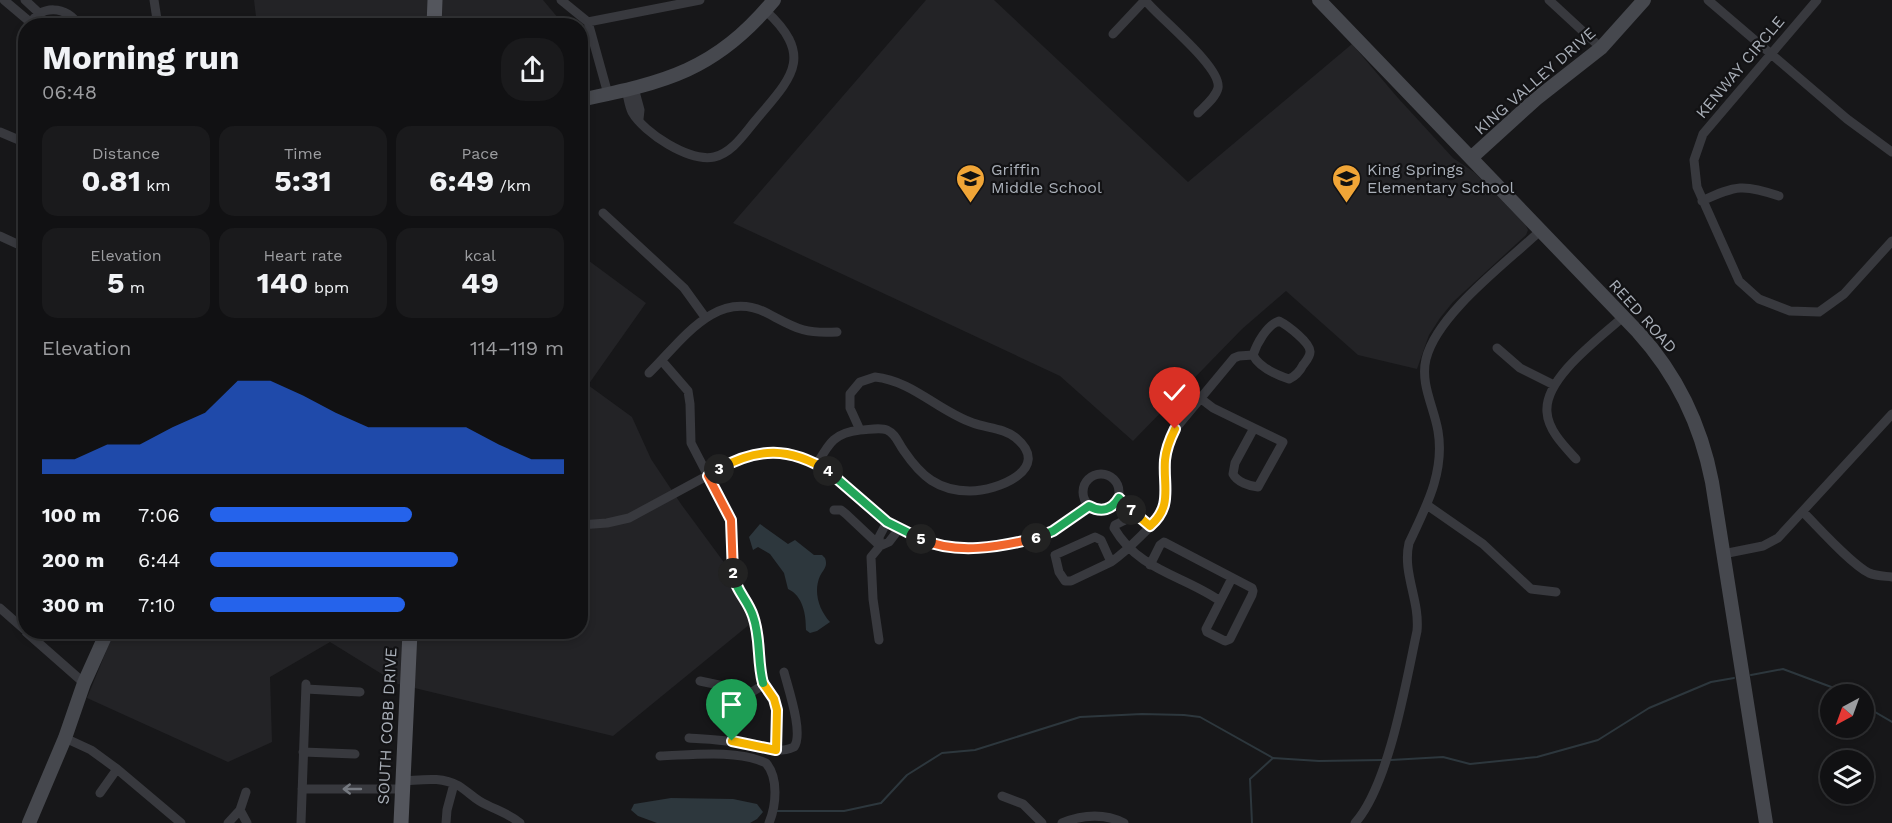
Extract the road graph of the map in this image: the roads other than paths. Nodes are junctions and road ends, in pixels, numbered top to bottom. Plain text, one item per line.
1 (4, 0) edge
2 (25, 0) edge
3 (154, 0) edge
4 (435, 0) edge
5 (561, 0) edge
6 (700, 0) edge
7 (1145, 0) edge
8 (1319, 0) edge
9 (1549, 0) edge
10 (1644, 0) edge
11 (1708, 0) edge
12 (1817, 0) edge
13 (770, 5) edge
14 (39, 13) junction
15 (23, 18) edge
16 (34, 18) edge
17 (72, 18) edge
18 (157, 18) edge
19 (434, 18) edge
20 (582, 18) edge
21 (588, 22) joint
22 (1113, 34) dead end
23 (1601, 48) junction
24 (1771, 54) junction
25 (630, 89) junction
26 (608, 94) junction
27 (588, 98) edge
28 (1198, 113) dead end
29 (0, 132) edge
30 (18, 140) edge
31 (1892, 152) edge
32 (1471, 159) junction
33 (1779, 196) dead end
34 (1702, 201) junction
35 (603, 213) dead end
36 (1540, 231) junction
37 (0, 236) edge
38 (1892, 241) edge
39 (18, 244) edge
40 (705, 317) junction
41 (1623, 317) junction
42 (837, 332) dead end
43 (1497, 348) dead end
44 (1253, 355) junction
45 (662, 361) junction
46 (649, 373) dead end
47 (1554, 385) junction
48 (1200, 398) junction
49 (1892, 414) edge
50 (1254, 428) junction
51 (860, 430) junction
52 (1576, 459) dead end
53 (817, 465) junction
54 (708, 476) junction
55 (1119, 498) junction
56 (1427, 505) junction
57 (1089, 506) junction
58 (834, 510) dead end
59 (1106, 510) junction
60 (1131, 510) junction
61 (1803, 512) junction
62 (887, 522) junction
63 (588, 524) edge
64 (1115, 525) junction
65 (1150, 526) junction
66 (898, 529) junction
67 (880, 546) junction
68 (1128, 547) junction
69 (1723, 554) junction
70 (1111, 562) junction
71 (1150, 565) junction
72 (1892, 577) edge
73 (1232, 578) junction
74 (1556, 592) dead end
75 (1220, 601) junction
76 (0, 608) edge
77 (18, 624) edge
78 (35, 639) edge
79 (103, 639) edge
80 (410, 639) edge
81 (879, 640) dead end
82 (784, 672) dead end
83 (700, 681) dead end
84 (84, 683) junction
85 (763, 685) junction
86 (360, 692) dead end
87 (65, 738) junction
88 (689, 738) dead end
89 (776, 750) junction
90 (303, 752) junction
91 (355, 754) dead end
92 (660, 756) dead end
93 (117, 769) junction
94 (454, 784) junction
95 (402, 785) junction
96 (302, 789) junction
97 (246, 792) dead end
98 (100, 793) dead end
99 (1002, 796) dead end
100 (240, 810) junction
101 (176, 822) edge
102 (29, 823) edge
103 (228, 823) edge
104 (247, 823) edge
105 (301, 823) edge
106 (401, 823) edge
107 (446, 823) edge
108 (520, 823) edge
109 (769, 823) edge
110 (1042, 823) edge
111 (1062, 823) edge
112 (1124, 823) edge
113 (1354, 823) edge
114 (1766, 823) edge

1 - 15 street
2 - 14 street
3 - 18 street
4 - 19 main road
5 - 20 street
6 - 21 street
7 - 22 street
7 - 28 street
8 - 32 street, REED ROAD
9 - 23 street
10 - 23 street, KING VALLEY DRIVE
11 - 24 street
12 - 24 street, KENWAY CIRCLE
13 - 25 street
13 - 25 street
14 - 16 street
14 - 17 street
21 - 26 street
23 - 32 street, KING VALLEY DRIVE
24 - 31 street
24 - 34 street, KENWAY CIRCLE
25 - 26 street
26 - 27 street
29 - 30 street
32 - 36 street, REED ROAD
33 - 34 street
34 - 38 street, KENWAY CIRCLE
35 - 40 street
36 - 41 street, REED ROAD
36 - 56 street
37 - 39 street
40 - 42 street
40 - 45 street
41 - 47 street
41 - 69 street, REED ROAD
43 - 47 street
44 - 44 street
44 - 48 street
45 - 46 street
45 - 54 street
47 - 52 street
48 - 50 street
48 - 65 street
49 - 61 street
50 - 50 street
51 - 51 street
51 - 53 street
53 - 54 street
53 - 62 street
54 - 63 street
54 - 85 street
55 - 57 street
55 - 59 street
55 - 60 street
56 - 74 street
56 - 113 street
57 - 59 street
57 - 66 street
58 - 67 street
59 - 64 street
60 - 64 street
60 - 65 street
61 - 69 street
61 - 72 street
62 - 66 street
62 - 67 street
64 - 68 street
65 - 68 street
66 - 67 street
67 - 81 street
68 - 70 street
68 - 71 street
69 - 114 street, REED ROAD
70 - 70 street
71 - 73 street
71 - 75 street
73 - 75 street
73 - 75 street
76 - 77 street
78 - 84 street
79 - 84 street
80 - 95 main road, SOUTH COBB DRIVE
82 - 89 street
83 - 85 street
84 - 87 street
85 - 89 street
86 - 90 street
87 - 93 street
87 - 102 street
88 - 89 street
90 - 91 street
90 - 96 street
92 - 109 street
93 - 98 street
93 - 101 street
94 - 95 street
94 - 107 street
94 - 108 street
95 -> 96 street
95 - 106 main road, SOUTH COBB DRIVE
96 - 105 street
97 - 100 street
99 - 110 street
100 - 103 street
100 - 104 street
111 - 112 street

